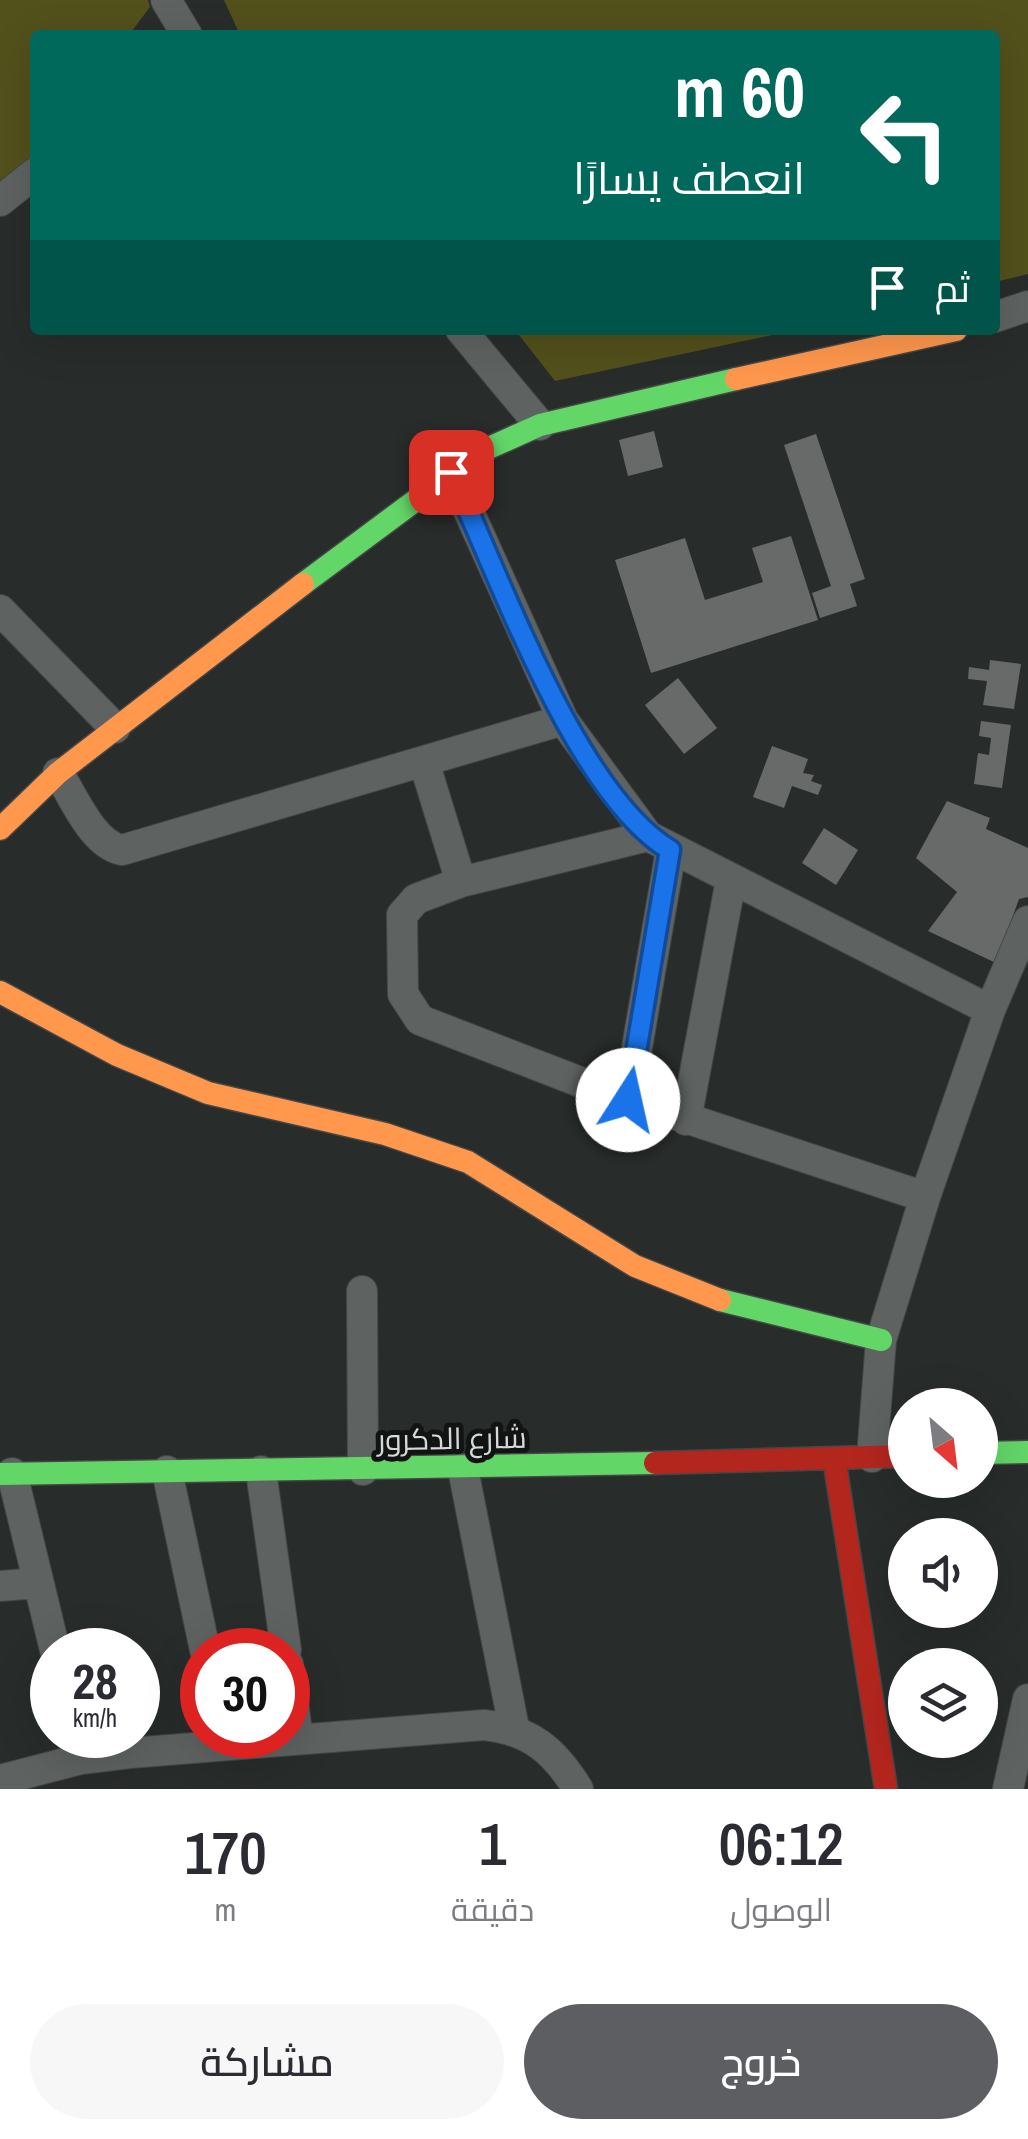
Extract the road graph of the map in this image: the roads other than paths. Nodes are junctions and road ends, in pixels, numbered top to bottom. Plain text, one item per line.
1 (166, 0) edge
2 (183, 30) edge
3 (30, 177) edge
4 (0, 201) edge
5 (1028, 306) edge
6 (1000, 315) edge
7 (465, 335) edge
8 (934, 335) edge
9 (540, 425) junction
10 (451, 472) junction
11 (0, 610) edge
12 (562, 720) junction
13 (115, 728) junction
14 (424, 762) junction
15 (58, 773) junction
16 (0, 828) edge
17 (659, 843) junction
18 (731, 880) junction
19 (461, 882) junction
20 (1028, 921) edge
21 (0, 992) edge
22 (990, 1010) junction
23 (628, 1100) junction
24 (686, 1120) junction
25 (924, 1197) junction
26 (362, 1291) dead end
27 (882, 1340) junction
28 (1028, 1452) edge
29 (998, 1453) edge
30 (872, 1457) junction
31 (888, 1457) edge
32 (834, 1458) junction
33 (463, 1469) junction
34 (364, 1470) junction
35 (261, 1471) junction
36 (167, 1472) junction
37 (6, 1474) edge
38 (38, 1583) junction
39 (0, 1586) edge
40 (49, 1628) edge
41 (200, 1628) edge
42 (283, 1628) edge
43 (1028, 1698) edge
44 (514, 1728) junction
45 (310, 1737) edge
46 (52, 1758) edge
47 (0, 1780) edge
48 (578, 1789) edge
49 (886, 1789) edge
50 (1008, 1789) edge

1 - 2 street
3 - 4 street
5 - 6 street
7 - 9 street
8 - 9 street
9 - 10 street
10 - 12 street
10 - 13 street
11 - 13 street
12 - 14 street
12 - 17 street
13 - 15 street
14 - 15 street
14 - 19 street
15 - 16 street
17 - 18 street
17 - 19 street
17 - 23 street
18 - 22 street
18 - 24 street
19 - 23 street
20 - 22 street
21 - 27 street
22 - 25 street
23 - 24 street
24 - 25 street
25 - 27 street
26 - 34 street
27 - 30 street
28 - 29 street
30 - 31 street, شارع الدكرور
30 - 32 street, شارع الدكرور
32 - 33 street, شارع الدكرور
32 - 49 street
33 - 34 street, شارع الدكرور
33 - 44 street
34 - 35 street, شارع الدكرور
35 - 36 street, شارع الدكرور
35 - 42 street
36 - 37 street, شارع الدكرور
36 - 41 street
37 - 38 street
38 - 39 street
38 - 40 street
43 - 50 street
44 - 45 street
44 - 48 street
46 - 47 street

